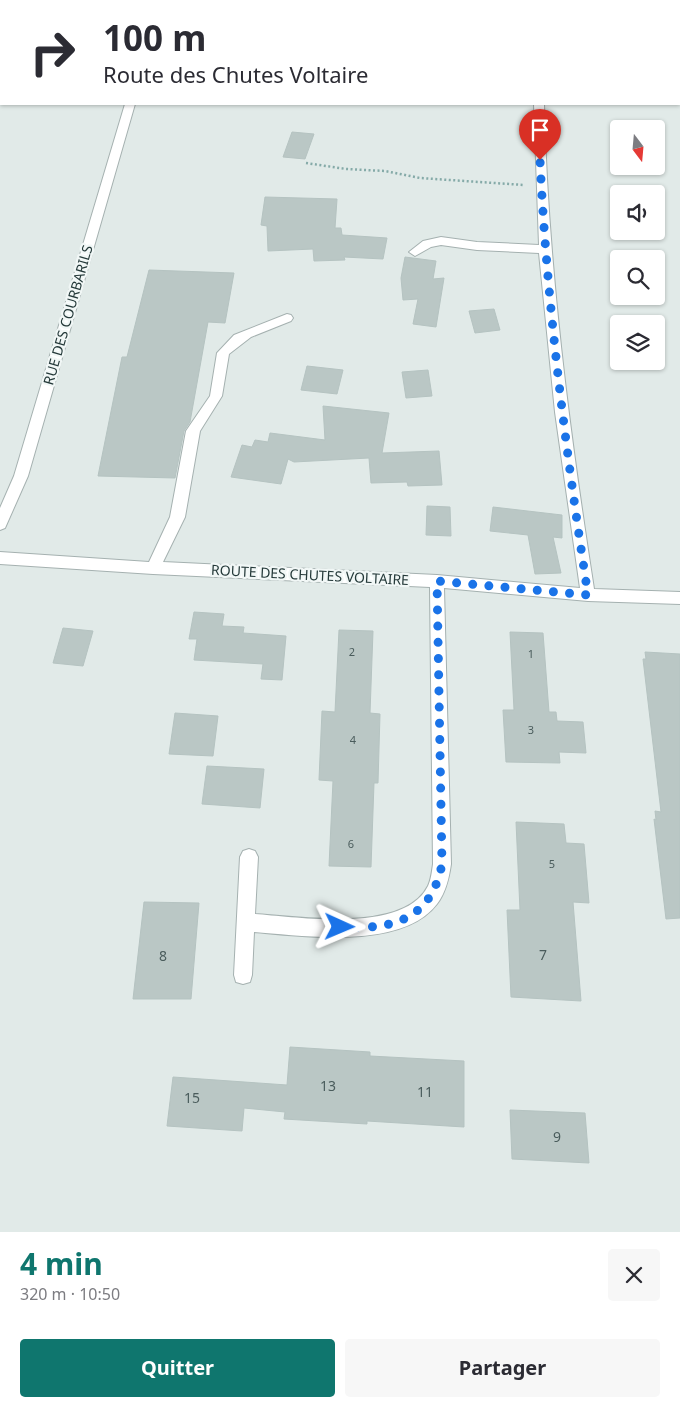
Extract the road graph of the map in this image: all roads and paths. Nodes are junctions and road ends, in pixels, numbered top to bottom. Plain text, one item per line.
1 (130, 105) edge
2 (539, 105) edge
3 (306, 163) dead end
4 (542, 187) junction
5 (545, 249) junction
6 (414, 252) dead end
7 (287, 318) dead end
8 (0, 524) edge
9 (0, 558) edge
10 (153, 568) junction
11 (437, 581) junction
12 (588, 595) junction
13 (680, 598) edge
14 (249, 857) dead end
15 (246, 922) junction
16 (243, 975) dead end

1 - 8 street, RUE DES COURBARILS
2 - 4 street
3 - 4 path
4 - 5 street
5 - 6 street
5 - 12 street
7 - 10 street
9 - 10 street, ROUTE DES CHUTES VOLTAIRE
10 - 11 street, ROUTE DES CHUTES VOLTAIRE
11 - 12 street, ROUTE DES CHUTES VOLTAIRE
11 - 15 street
12 - 13 street, ROUTE DES CHUTES VOLTAIRE
14 - 15 street
15 - 16 street

